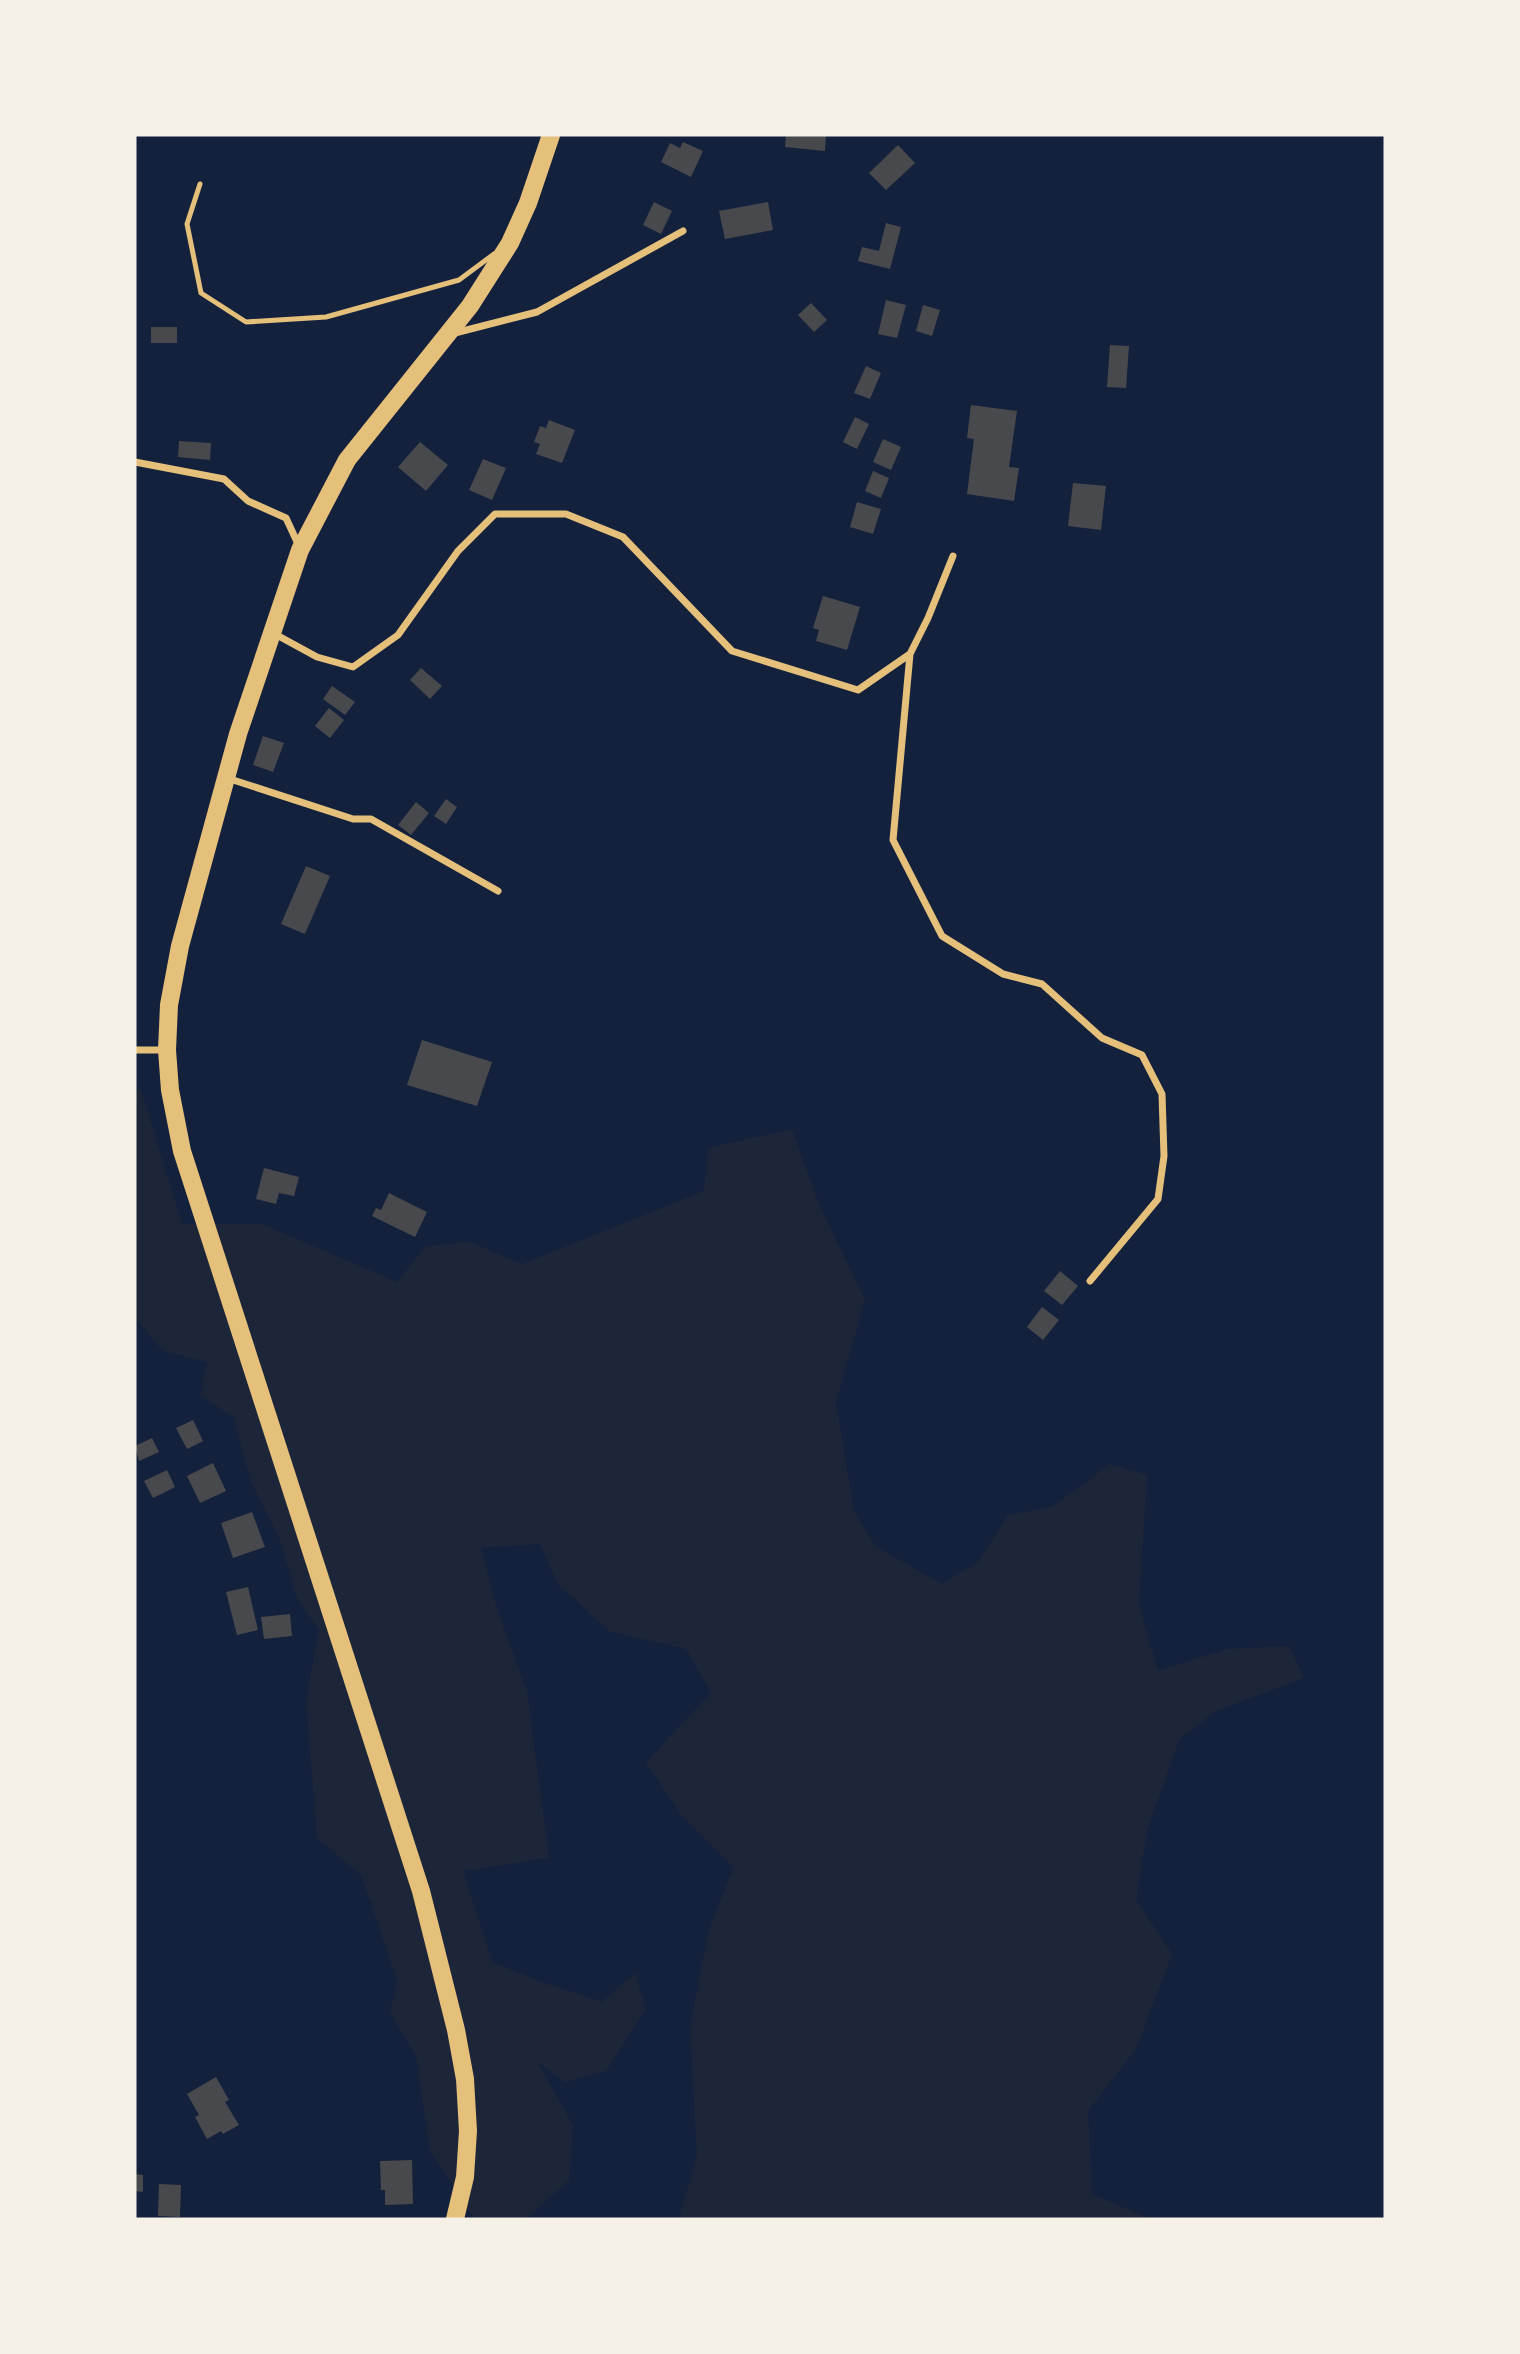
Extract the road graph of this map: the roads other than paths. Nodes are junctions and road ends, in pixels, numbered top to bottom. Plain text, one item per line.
1 (551, 135) edge
2 (200, 184) dead end
3 (683, 231) dead end
4 (510, 243) junction
5 (449, 335) junction
6 (135, 462) edge
7 (300, 550) junction
8 (954, 556) dead end
9 (272, 632) junction
10 (909, 654) junction
11 (226, 778) junction
12 (498, 891) dead end
13 (167, 1050) junction
14 (135, 1051) edge
15 (1090, 1281) dead end
16 (456, 2219) edge

1 - 4 main road
2 - 4 lane
3 - 5 street
4 - 5 main road
5 - 7 main road
6 - 7 street
7 - 9 main road
8 - 10 street
9 - 10 street
9 - 11 main road
10 - 15 street
11 - 12 street
11 - 13 main road
13 - 14 street
13 - 16 main road

